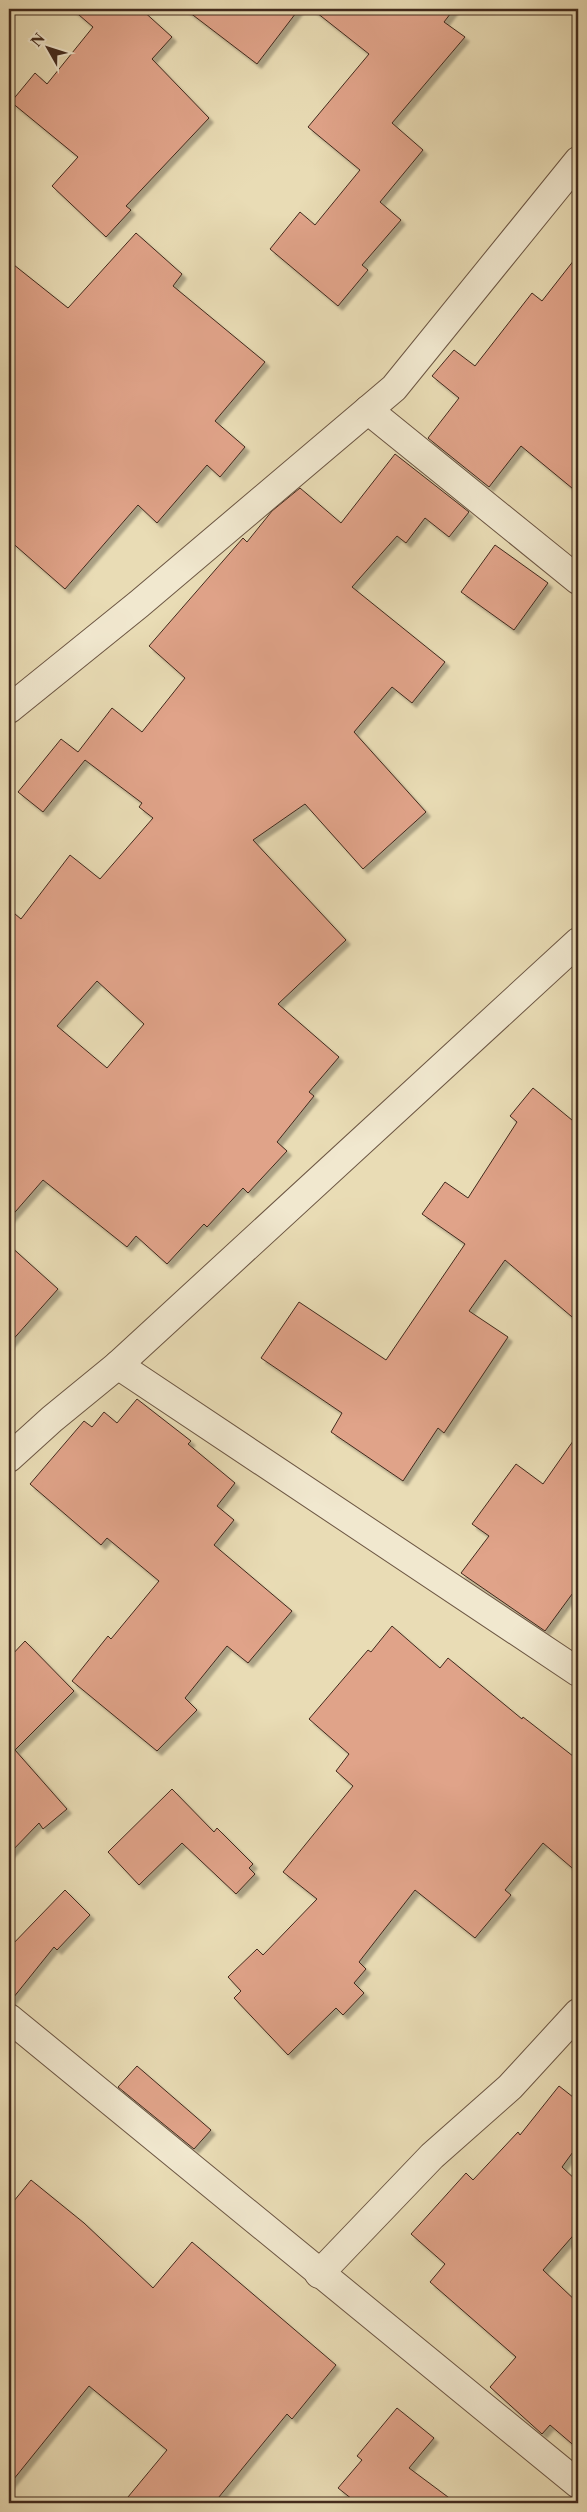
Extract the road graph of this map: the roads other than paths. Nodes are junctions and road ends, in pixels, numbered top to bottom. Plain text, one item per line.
1 (578, 161) edge
2 (368, 410) junction
3 (578, 580) edge
4 (9, 709) edge
5 (578, 942) edge
6 (118, 1365) junction
7 (9, 1458) edge
8 (578, 1672) edge
9 (578, 2013) edge
10 (9, 2018) edge
11 (319, 2274) junction
12 (578, 2484) edge

1 - 2 street
2 - 3 street
2 - 4 street
5 - 6 street
6 - 7 street
6 - 8 street
9 - 11 street
10 - 11 street
11 - 12 street

